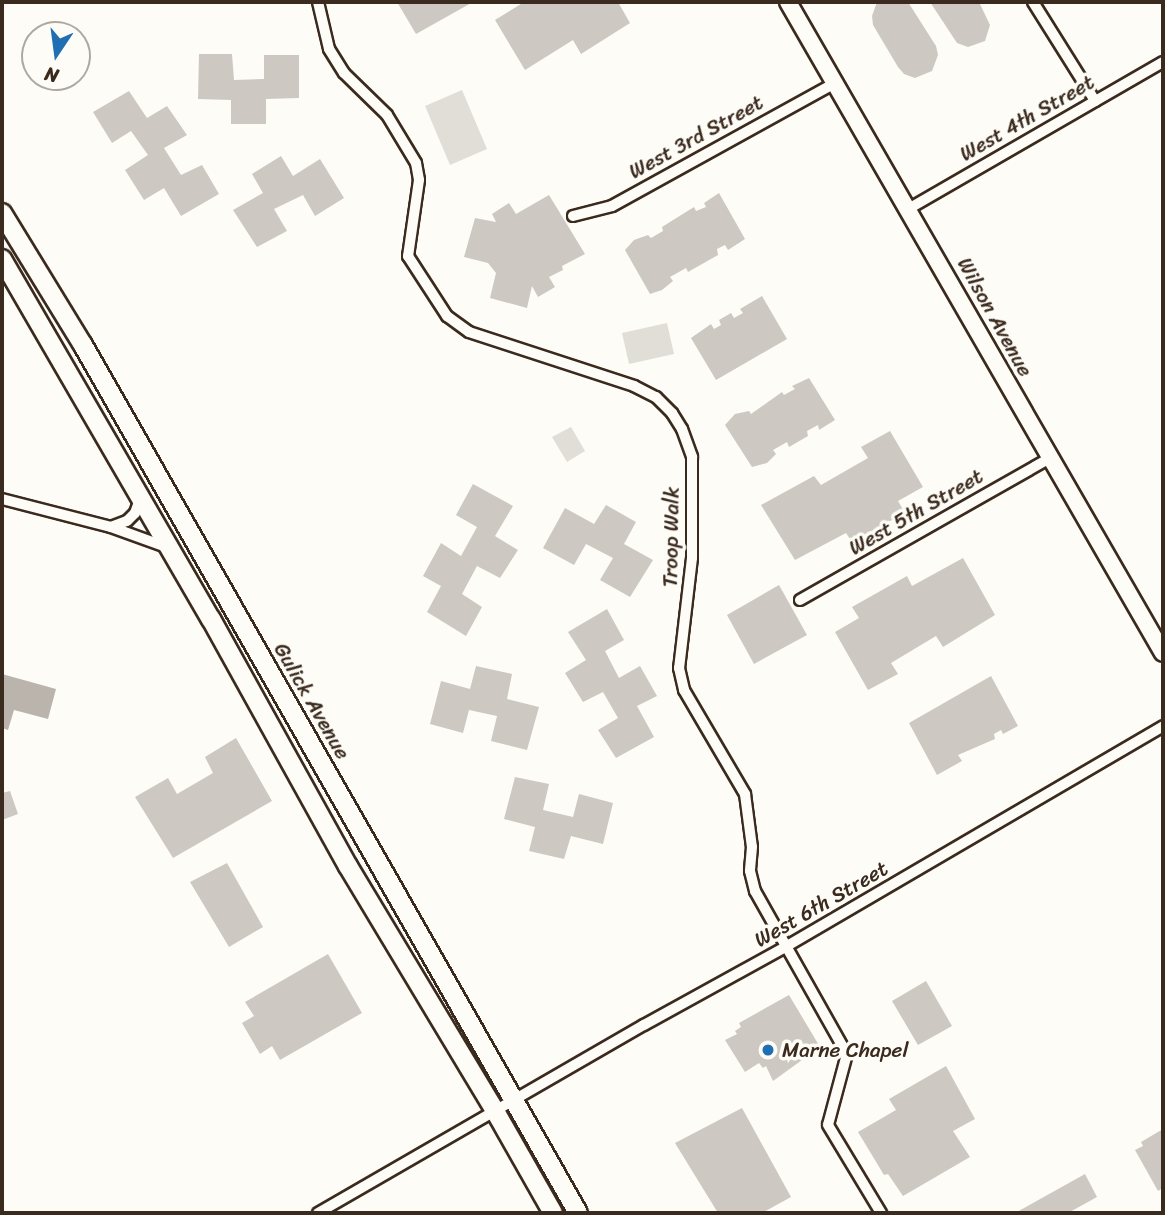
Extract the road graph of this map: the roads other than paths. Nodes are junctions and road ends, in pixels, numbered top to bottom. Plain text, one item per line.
1 (318, 2) edge
2 (789, 2) edge
3 (1033, 2) edge
4 (1163, 62) edge
5 (835, 83) junction
6 (1095, 101) junction
7 (910, 208) junction
8 (2, 213) edge
9 (573, 216) dead end
10 (2, 259) edge
11 (1050, 458) junction
12 (2, 499) edge
13 (141, 499) junction
14 (111, 527) junction
15 (169, 548) junction
16 (800, 600) dead end
17 (1163, 653) edge
18 (1163, 726) edge
19 (787, 946) junction
20 (513, 1101) junction
21 (495, 1111) junction
22 (318, 1213) edge
23 (552, 1213) edge
24 (578, 1213) edge
25 (881, 1213) edge

1 - 19 street, Troop Walk
2 - 5 street, Wilson Avenue
3 - 6 street
4 - 6 street, West 4th Street
5 - 7 street, Wilson Avenue
5 - 9 street, West 3rd Street
6 - 7 street, West 4th Street
7 - 11 street, Wilson Avenue
8 - 20 main road, Gulick Avenue
10 - 13 main road
11 - 16 street, West 5th Street
11 - 17 street, Wilson Avenue
12 - 14 street
13 - 14 street
13 - 15 main road
14 - 15 street
15 - 21 main road
18 - 19 street, West 6th Street
19 - 20 street, West 6th Street
19 - 25 street, Troop Walk
20 - 21 street, West 6th Street
20 - 24 main road, Gulick Avenue
21 - 22 street, West 6th Street
21 - 23 main road

